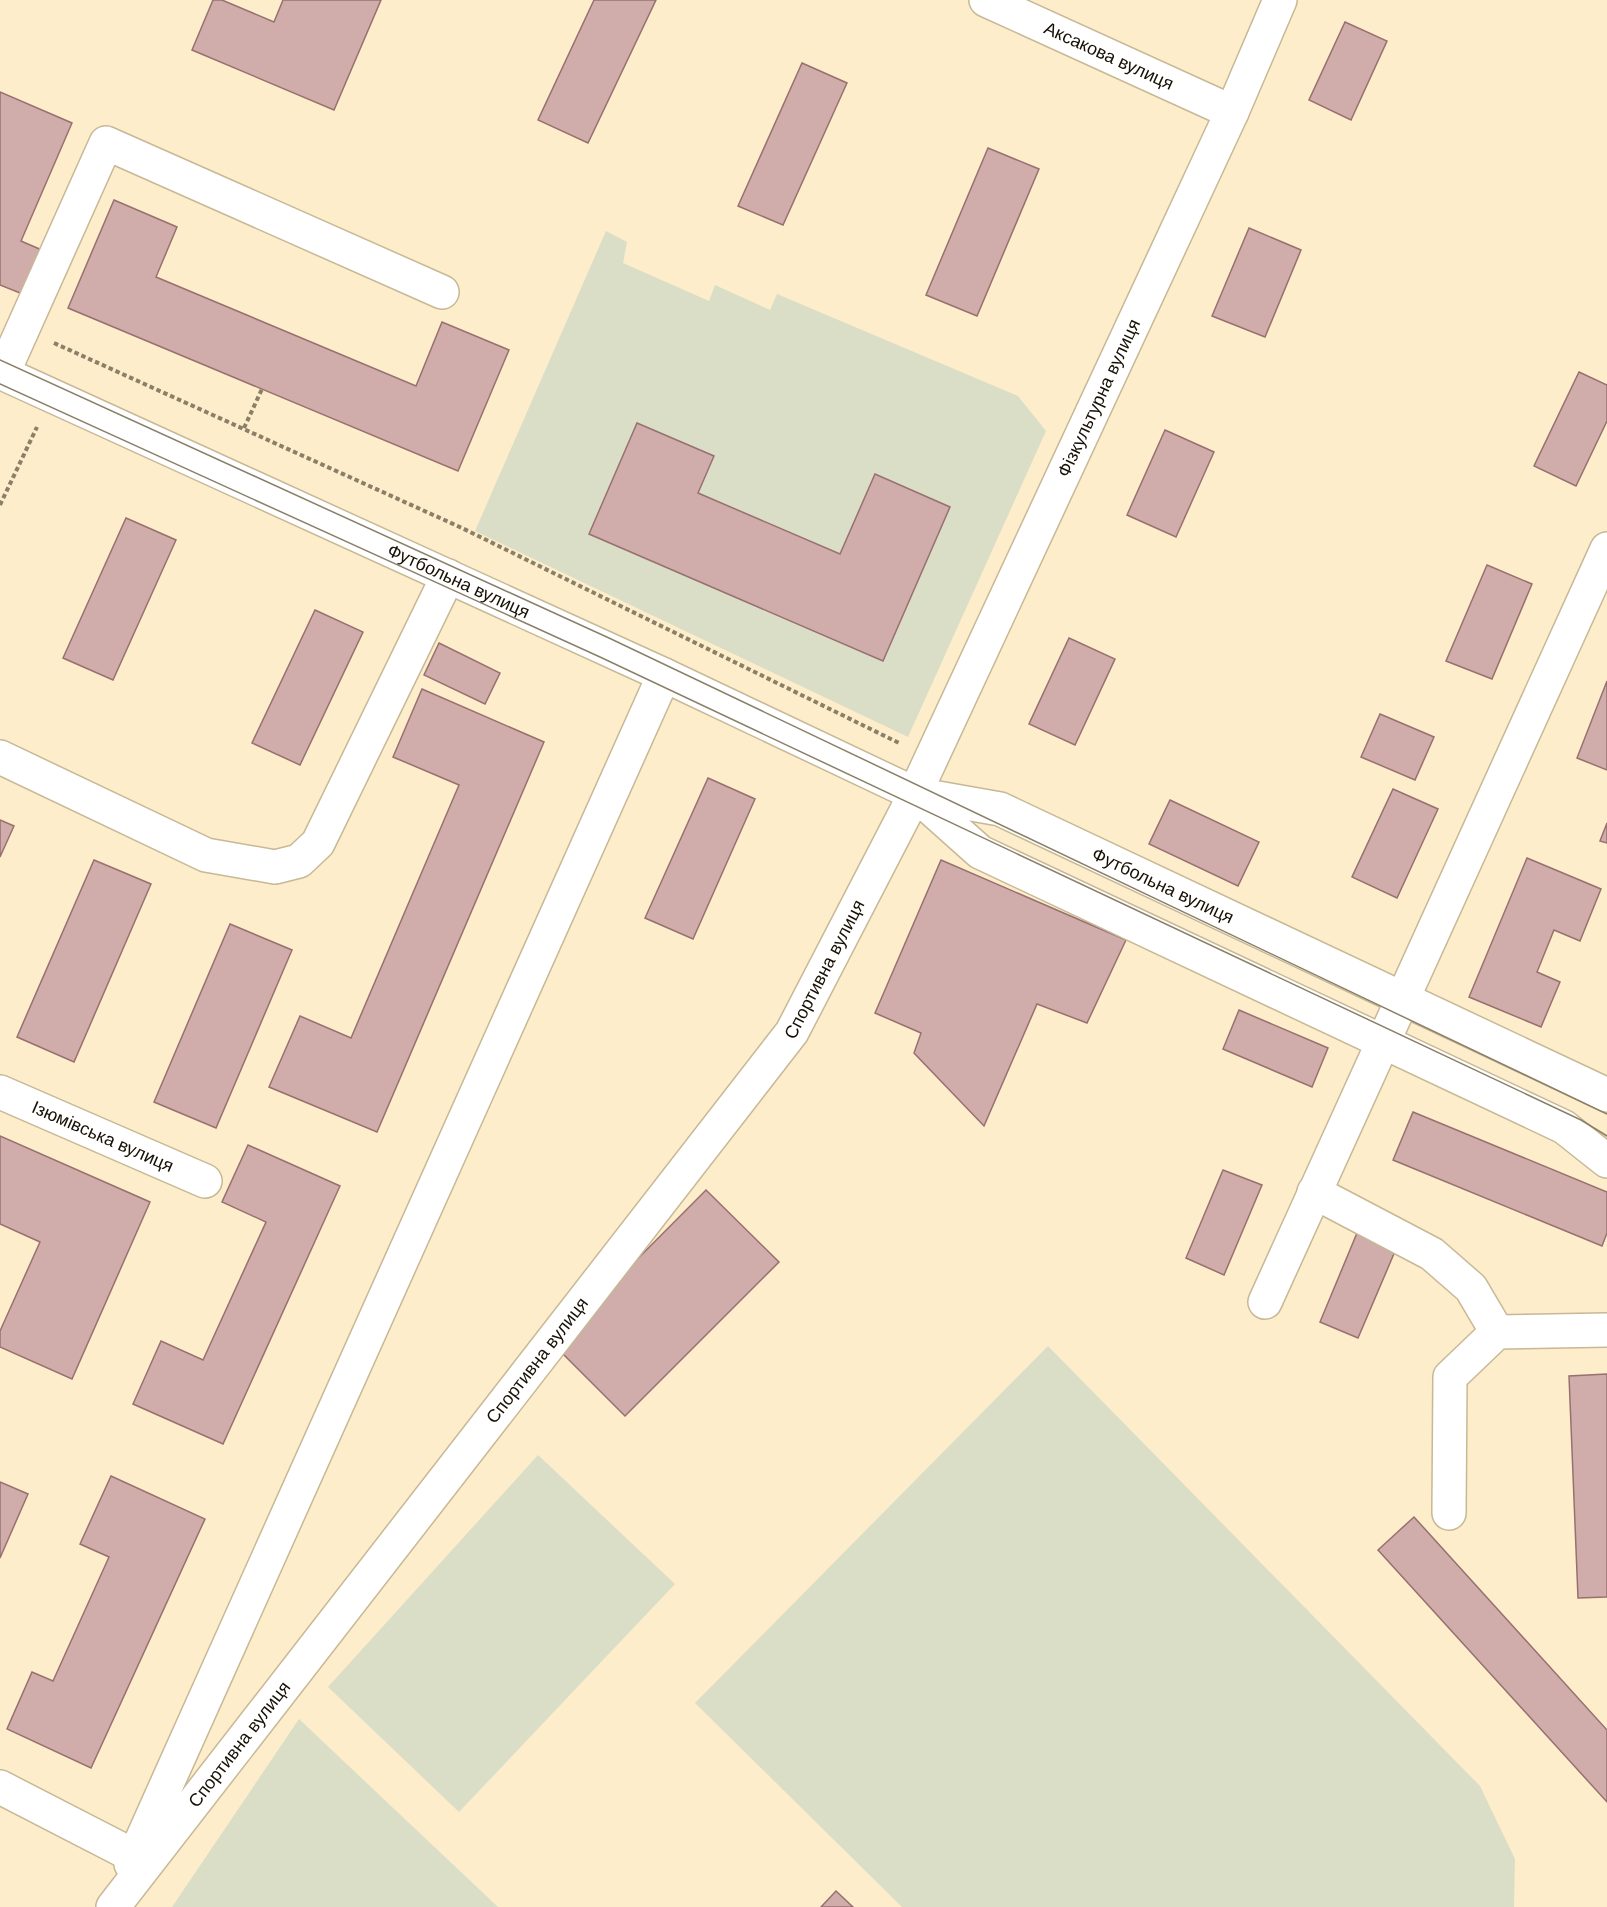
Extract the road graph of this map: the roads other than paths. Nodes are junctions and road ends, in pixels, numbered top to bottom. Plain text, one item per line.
1 (986, 0) edge
2 (1280, 0) edge
3 (1232, 112) junction
4 (442, 292) dead end
5 (2, 372) edge
6 (1607, 549) edge
7 (448, 576) junction
8 (664, 675) junction
9 (0, 757) edge
10 (915, 794) junction
11 (1404, 998) junction
12 (1383, 1042) junction
13 (0, 1092) edge
14 (1607, 1095) edge
15 (1607, 1161) edge
16 (206, 1181) dead end
17 (1314, 1192) junction
18 (1265, 1302) dead end
19 (1607, 1330) edge
20 (1497, 1332) junction
21 (1449, 1513) dead end
22 (0, 1787) edge
23 (134, 1856) junction
24 (118, 1905) edge

1 - 3 street, Аксакова вулиця
2 - 3 street, Фізкультурна вулиця
3 - 10 street, Фізкультурна вулиця
4 - 5 street
5 - 7 street, Футбольна вулиця
6 - 11 street
7 - 8 street, Футбольна вулиця
7 - 9 street
8 - 10 street, Футбольна вулиця
8 - 23 street, Спортивна вулиця
10 - 11 street, Футбольна вулиця
10 - 12 street, Футбольна вулиця
10 - 24 street, Спортивна вулиця
11 - 12 street
11 - 14 street, Футбольна вулиця
12 - 15 street, Футбольна вулиця
12 - 17 street
13 - 16 street, Ізюмівська вулиця
17 - 18 street
17 - 20 street
19 - 20 street
20 - 21 street
22 - 23 street
23 - 24 street, Спортивна вулиця

